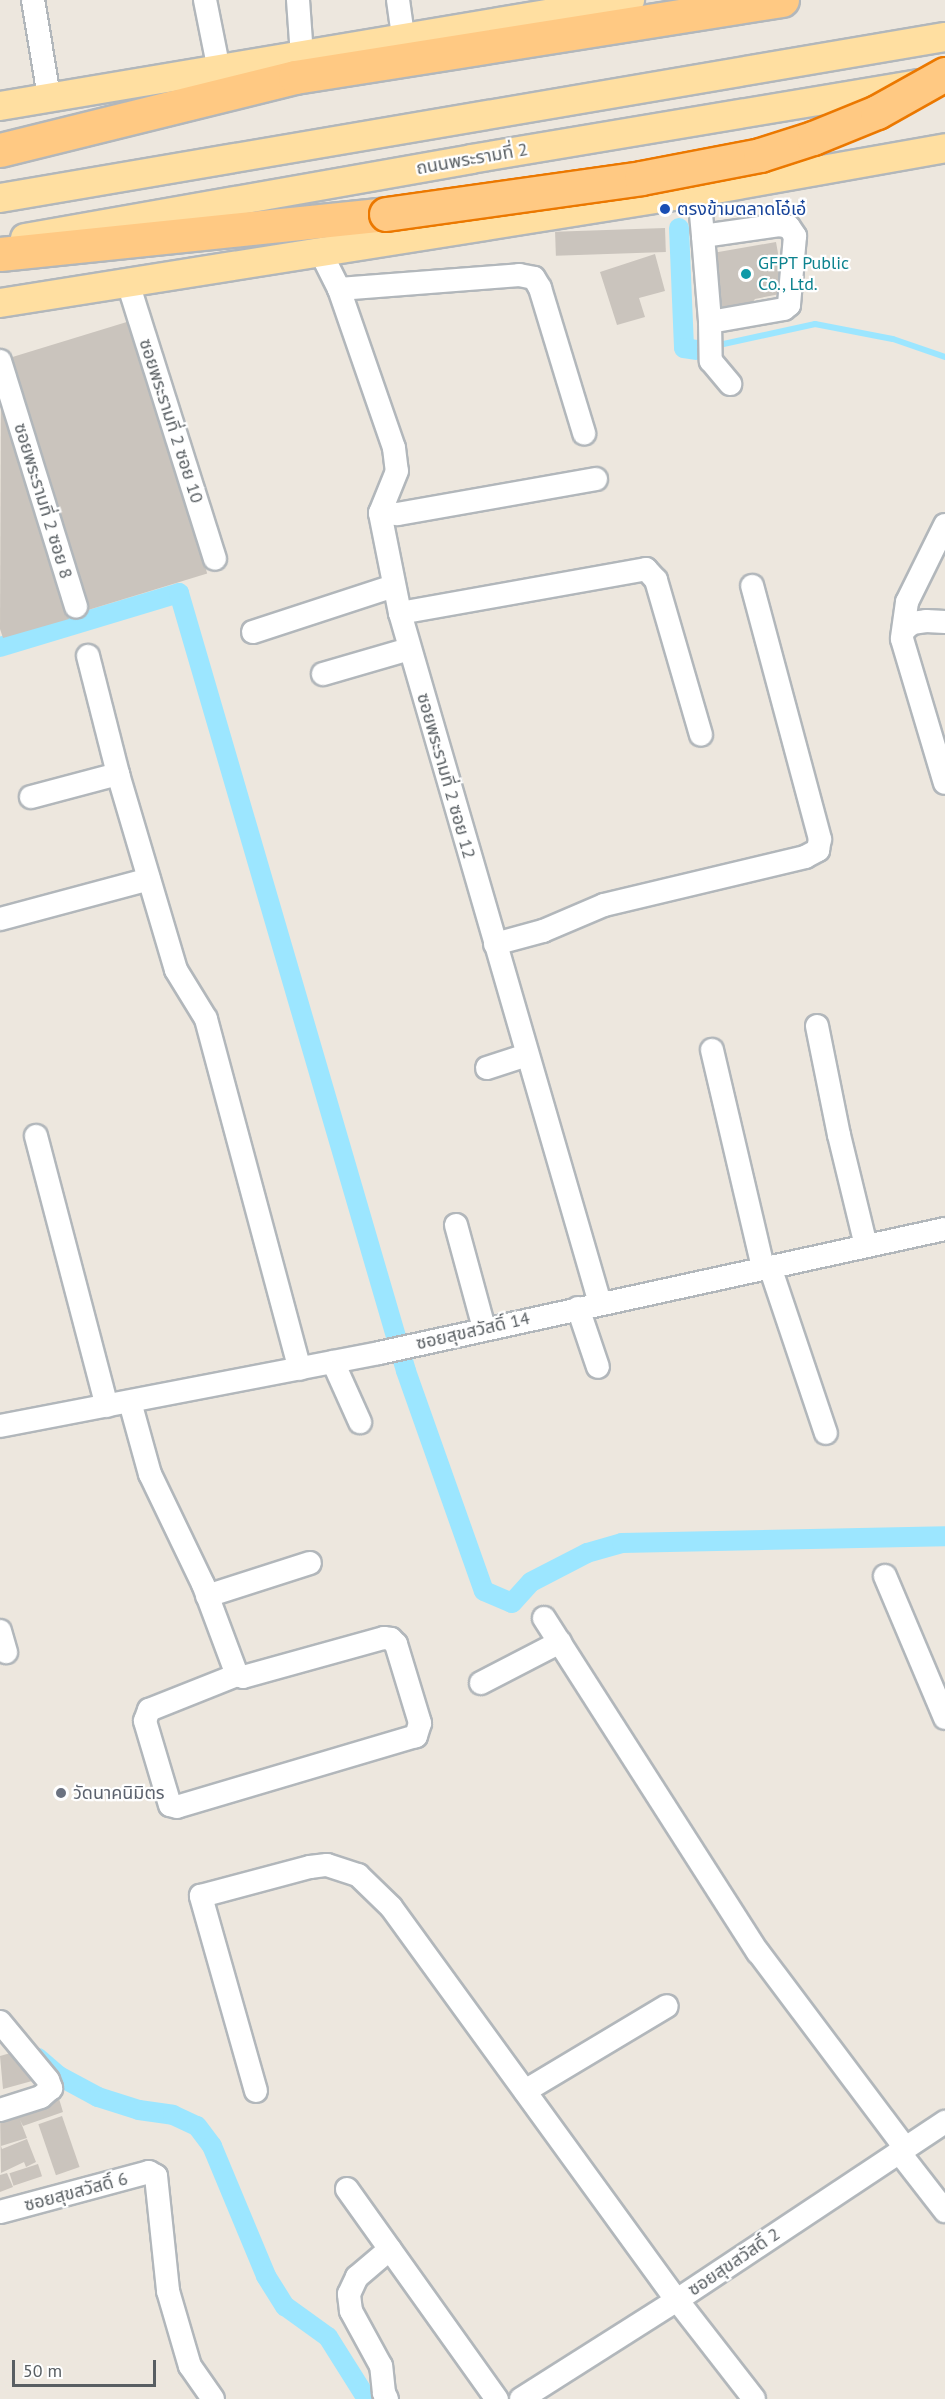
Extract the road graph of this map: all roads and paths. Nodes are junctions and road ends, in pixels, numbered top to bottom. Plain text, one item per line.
1 (33, 0) edge
2 (205, 0) edge
3 (298, 0) edge
4 (398, 0) edge
5 (630, 0) edge
6 (783, 0) edge
7 (577, 4) edge
8 (943, 36) edge
9 (403, 38) junction
10 (298, 66) junction
11 (219, 70) junction
12 (945, 74) edge
13 (945, 80) edge
14 (49, 97) junction
15 (0, 106) edge
16 (0, 129) edge
17 (945, 148) edge
18 (0, 150) edge
19 (699, 192) junction
20 (0, 198) edge
21 (703, 236) junction
22 (0, 242) edge
23 (321, 253) junction
24 (0, 254) edge
25 (128, 283) junction
26 (339, 289) junction
27 (0, 303) edge
28 (711, 328) junction
29 (0, 361) edge
30 (730, 384) dead end
31 (584, 433) dead end
32 (597, 479) dead end
33 (380, 513) junction
34 (945, 525) edge
35 (215, 559) dead end
36 (394, 586) junction
37 (752, 586) dead end
38 (76, 607) dead end
39 (400, 613) junction
40 (945, 622) edge
41 (904, 630) junction
42 (253, 632) dead end
43 (409, 650) junction
44 (88, 656) dead end
45 (323, 674) dead end
46 (701, 735) dead end
47 (118, 774) junction
48 (945, 783) edge
49 (31, 797) dead end
50 (148, 879) junction
51 (0, 919) edge
52 (495, 944) junction
53 (817, 1026) dead end
54 (712, 1050) dead end
55 (527, 1055) junction
56 (487, 1068) dead end
57 (36, 1136) dead end
58 (456, 1224) dead end
59 (945, 1229) edge
60 (866, 1246) junction
61 (766, 1267) junction
62 (600, 1303) junction
63 (578, 1308) junction
64 (484, 1328) junction
65 (333, 1362) junction
66 (598, 1367) dead end
67 (300, 1369) junction
68 (130, 1402) junction
69 (107, 1406) junction
70 (360, 1422) dead end
71 (0, 1426) edge
72 (826, 1433) dead end
73 (310, 1563) dead end
74 (885, 1576) dead end
75 (207, 1596) junction
76 (544, 1618) dead end
77 (560, 1642) junction
78 (237, 1676) junction
79 (481, 1683) dead end
80 (945, 1718) edge
81 (667, 2006) dead end
82 (0, 2022) edge
83 (255, 2091) dead end
84 (525, 2091) junction
85 (0, 2110) edge
86 (945, 2122) edge
87 (902, 2150) junction
88 (347, 2189) dead end
89 (945, 2211) edge
90 (0, 2212) edge
91 (390, 2249) junction
92 (677, 2300) junction
93 (213, 2399) edge
94 (387, 2399) edge
95 (497, 2399) edge
96 (521, 2399) edge
97 (754, 2399) edge

1 - 14 street
2 - 11 street
3 - 10 street
4 - 9 street
5 - 7 main road
6 - 10 highway
7 - 9 main road
8 - 20 main road
9 - 10 main road
10 - 11 main road
10 - 16 highway
10 - 18 highway
11 - 14 main road
12 - 24 highway, bridge
13 - 22 main road, ถนนพระรามที่ 2
14 - 15 main road
17 - 19 main road
19 - 21 street
19 - 23 main road
21 - 28 street
21 - 28 street
23 - 25 main road
23 - 26 street
25 - 27 main road
25 - 35 street, ซอยพระรามที่ 2 ซอย 10
26 - 31 street
26 - 33 street
28 - 30 street
29 - 38 street, ซอยพระรามที่ 2 ซอย 8
32 - 33 street
33 - 36 street, ซอยพระรามที่ 2 ซอย 12
34 - 41 street
36 - 39 street, ซอยพระรามที่ 2 ซอย 12
36 - 42 street
37 - 52 street
39 - 43 street, ซอยพระรามที่ 2 ซอย 12
39 - 46 street
40 - 41 street
41 - 48 street
43 - 45 street
43 - 52 street, ซอยพระรามที่ 2 ซอย 12
44 - 47 street
47 - 49 street
47 - 50 street
50 - 51 street
50 - 67 street
52 - 55 street, ซอยพระรามที่ 2 ซอย 12
53 - 60 street
54 - 61 street
55 - 56 street
55 - 62 street, ซอยพระรามที่ 2 ซอย 12
57 - 69 street
58 - 64 street
59 - 60 street, ซอยสุขสวัสดิ์ 14
60 - 61 street, ซอยสุขสวัสดิ์ 14
61 - 62 street, ซอยสุขสวัสดิ์ 14
61 - 72 street
62 - 63 street, ซอยสุขสวัสดิ์ 14
63 - 64 street, ซอยสุขสวัสดิ์ 14
63 - 66 street
64 - 65 street, ซอยสุขสวัสดิ์ 14
65 - 67 street, ซอยสุขสวัสดิ์ 14
65 - 70 street
67 - 68 street, ซอยสุขสวัสดิ์ 14
68 - 69 street, ซอยสุขสวัสดิ์ 14
68 - 75 street
69 - 71 street, ซอยสุขสวัสดิ์ 14
73 - 75 street
74 - 80 street
75 - 78 street
76 - 77 street
77 - 79 street
77 - 87 street
78 - 78 street
81 - 84 street
82 - 85 street
83 - 84 street
84 - 92 street
86 - 87 street, ซอยสุขสวัสดิ์ 2
87 - 89 street
87 - 92 street, ซอยสุขสวัสดิ์ 2
88 - 91 street
90 - 93 street, ซอยสุขสวัสดิ์ 6
91 - 94 street
91 - 95 street
92 - 96 street, ซอยสุขสวัสดิ์ 2
92 - 97 street

